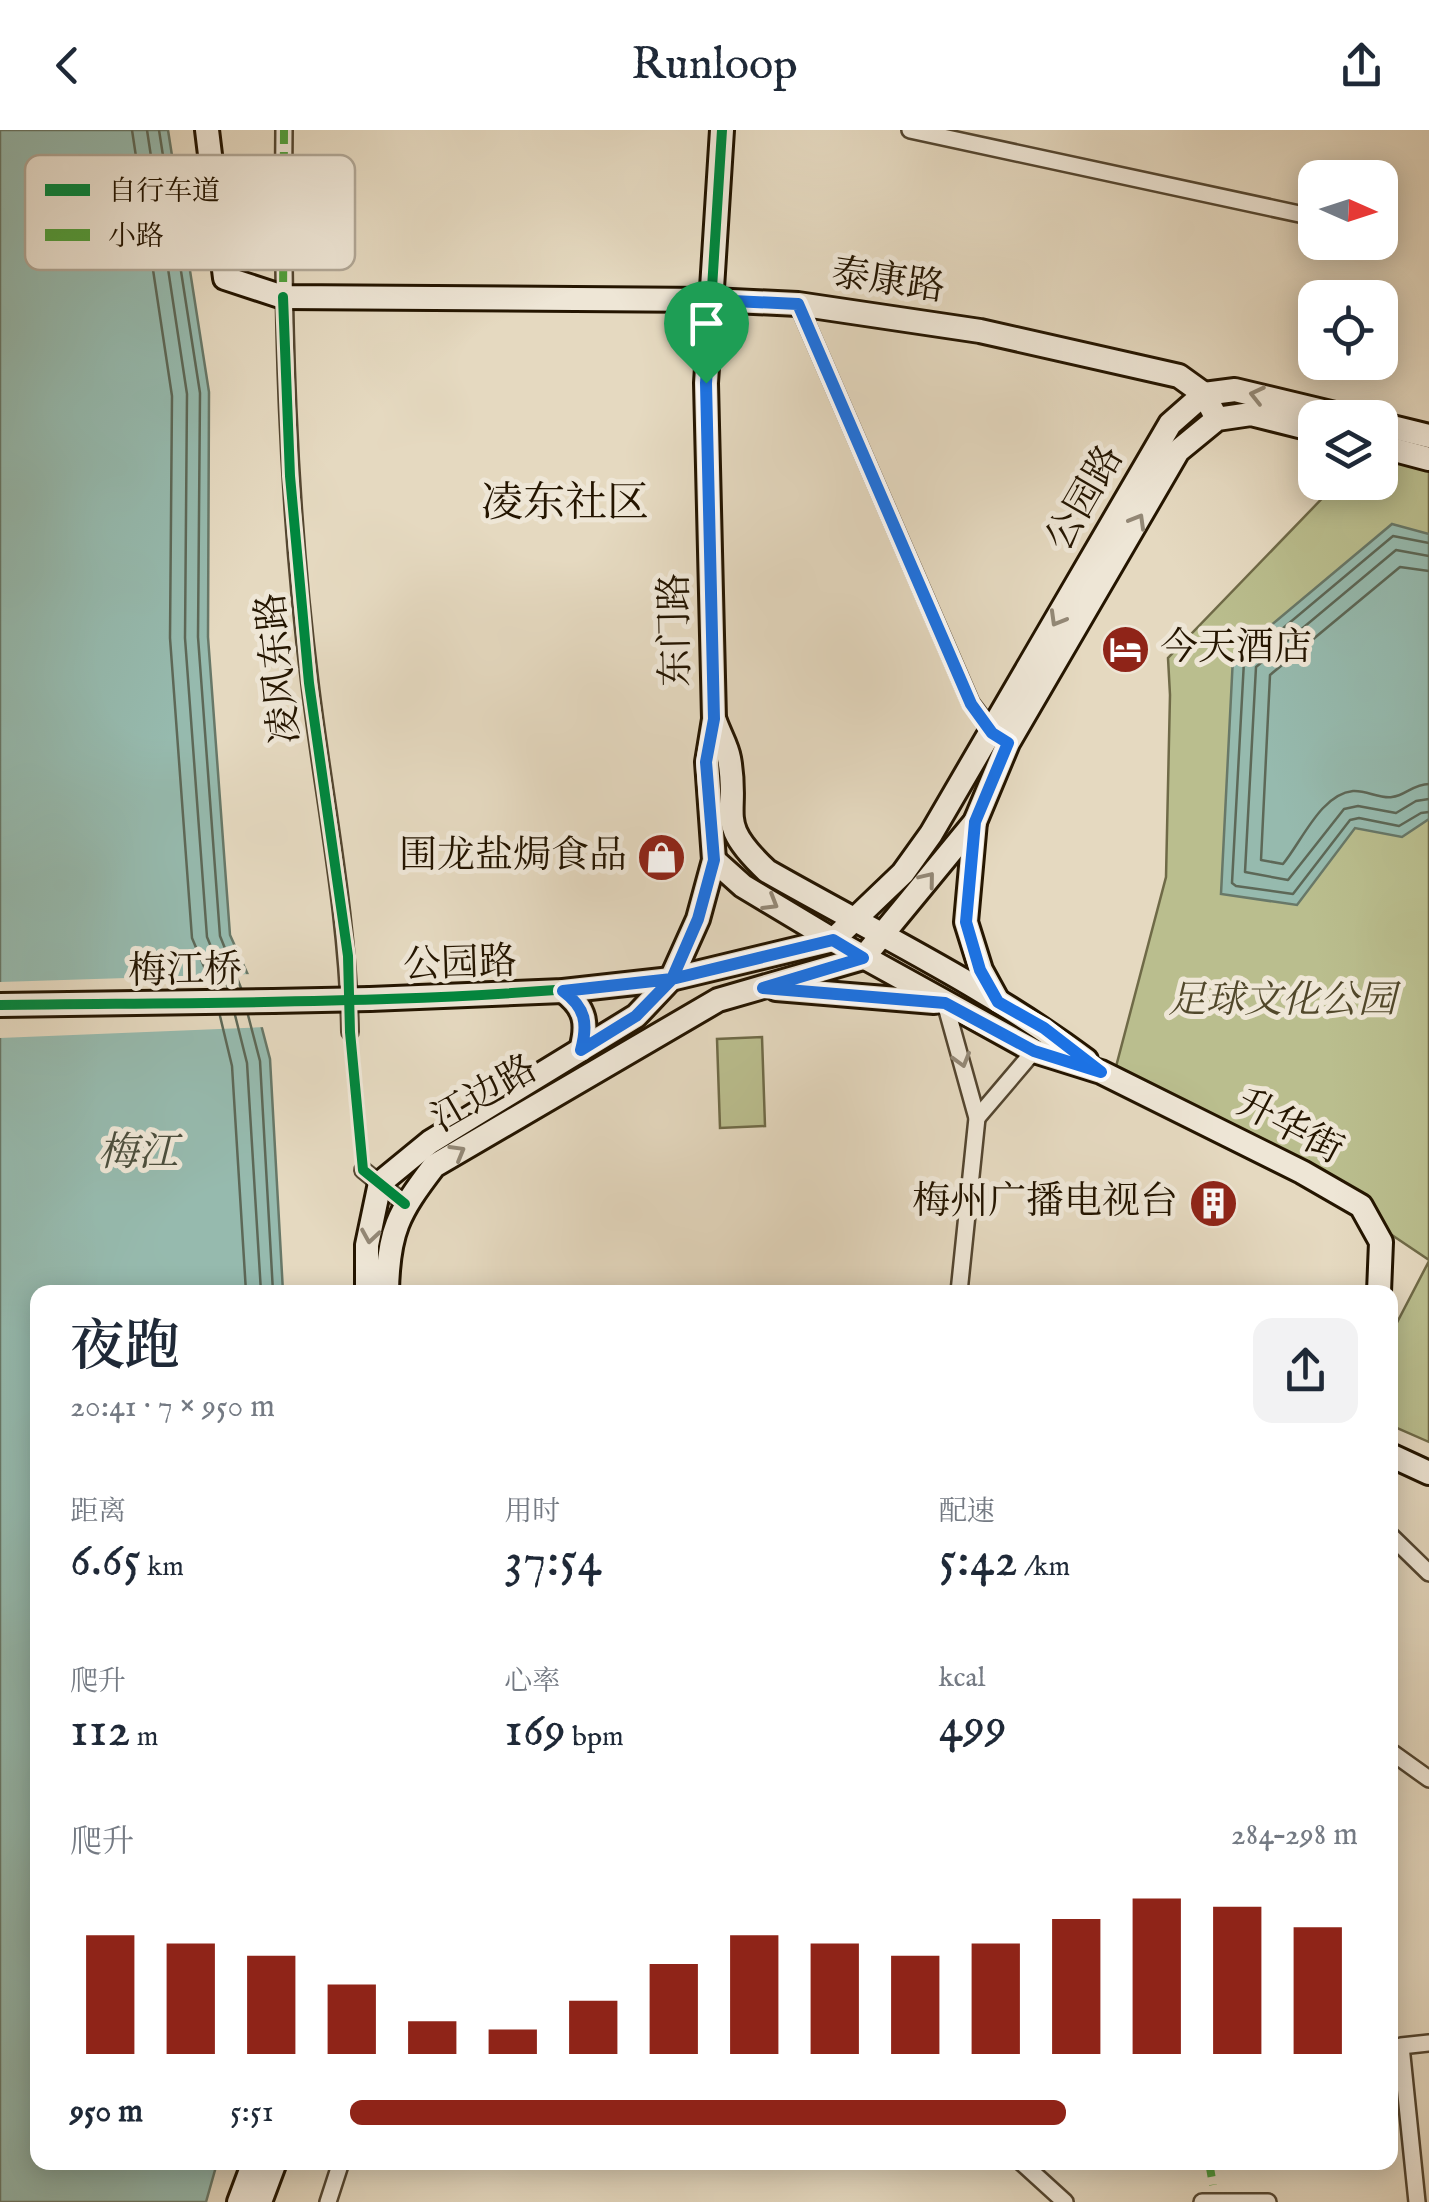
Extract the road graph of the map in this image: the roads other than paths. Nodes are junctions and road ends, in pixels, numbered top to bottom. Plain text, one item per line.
1 (207, 130) edge
2 (284, 130) edge
3 (722, 130) edge
4 (910, 130) edge
5 (210, 155) edge
6 (284, 155) edge
7 (1298, 214) edge
8 (224, 270) edge
9 (282, 270) edge
10 (282, 297) junction
11 (712, 300) junction
12 (798, 304) junction
13 (1204, 394) junction
14 (1298, 405) edge
15 (1217, 419) junction
16 (1298, 426) edge
17 (1398, 428) edge
18 (1429, 436) edge
19 (1398, 451) edge
20 (1429, 459) edge
21 (714, 719) junction
22 (1000, 738) junction
23 (975, 822) junction
24 (714, 860) junction
25 (854, 920) junction
26 (882, 936) junction
27 (833, 940) junction
28 (863, 958) junction
29 (672, 979) junction
30 (763, 988) junction
31 (563, 991) junction
32 (370, 999) joint
33 (998, 1002) junction
34 (945, 1003) junction
35 (0, 1005) edge
36 (350, 1032) tunnel mouth
37 (581, 1050) junction
38 (1034, 1051) junction
39 (1101, 1072) junction
40 (977, 1118) junction
41 (371, 1177) junction
42 (404, 1204) junction
43 (366, 1285) edge
44 (387, 1285) edge
45 (960, 1285) edge
46 (1380, 1285) edge
47 (1398, 1459) edge
48 (1429, 1474) edge
49 (1398, 1543) edge
50 (1429, 1573) edge
51 (1398, 1757) edge
52 (1429, 1780) edge
53 (1429, 2043) edge
54 (251, 2170) edge
55 (272, 2170) edge
56 (338, 2170) edge
57 (1031, 2170) edge
58 (239, 2202) edge
59 (260, 2202) edge
60 (328, 2202) edge
61 (1066, 2202) edge
62 (1202, 2202) edge
63 (1268, 2202) edge
64 (1418, 2202) edge

1 - 5 street, 泰康路
2 - 6 street, 凌风东路
3 - 11 street, 东门路
4 - 7 street
8 - 10 street, 泰康路
9 - 10 street, 凌风东路
10 - 11 street, 泰康路
10 - 36 street, 凌风东路
11 - 12 street, 泰康路
11 - 21 street, 东门路
12 - 13 street, 泰康路
12 - 22 street
14 -> 13 street
13 - 15 street
13 -> 22 street, 公园路
15 - 16 street
22 -> 15 street, 公园路
17 - 18 street
19 - 20 street
21 - 24 street, 东门路
21 - 25 street, 东门路
22 - 23 street, 公园路
22 - 25 street, 公园路
26 -> 23 street, 公园路
23 - 33 street
24 -> 27 street
24 - 29 street, 东门路
25 - 26 street, 东门路
25 - 27 street, 公园路
26 - 28 street, 公园路
26 - 33 street, 升华街
27 - 28 street, 升华街
27 - 29 street, 公园路
28 - 30 street, 江边路
28 - 34 street, 升华街
29 - 31 street, 公园路
29 - 37 street, 江边路
30 - 34 street
42 -> 30 street, 江边路
31 - 32 street, 公园路
31 - 37 street
32 - 35 street, 梅江桥, bridge
33 - 39 street, 升华街
34 - 38 street, 升华街
34 -> 40 street
37 - 41 street, 江边路
38 - 39 street, 升华街
38 - 40 street
39 - 46 street, 升华街
40 - 45 street
41 - 42 street
41 -> 43 street
42 - 44 street, 江边路
47 - 48 street
49 - 50 street
51 - 52 street
53 - 64 street
54 - 58 street
55 - 59 street
56 - 60 street
57 - 61 street
62 - 63 street

